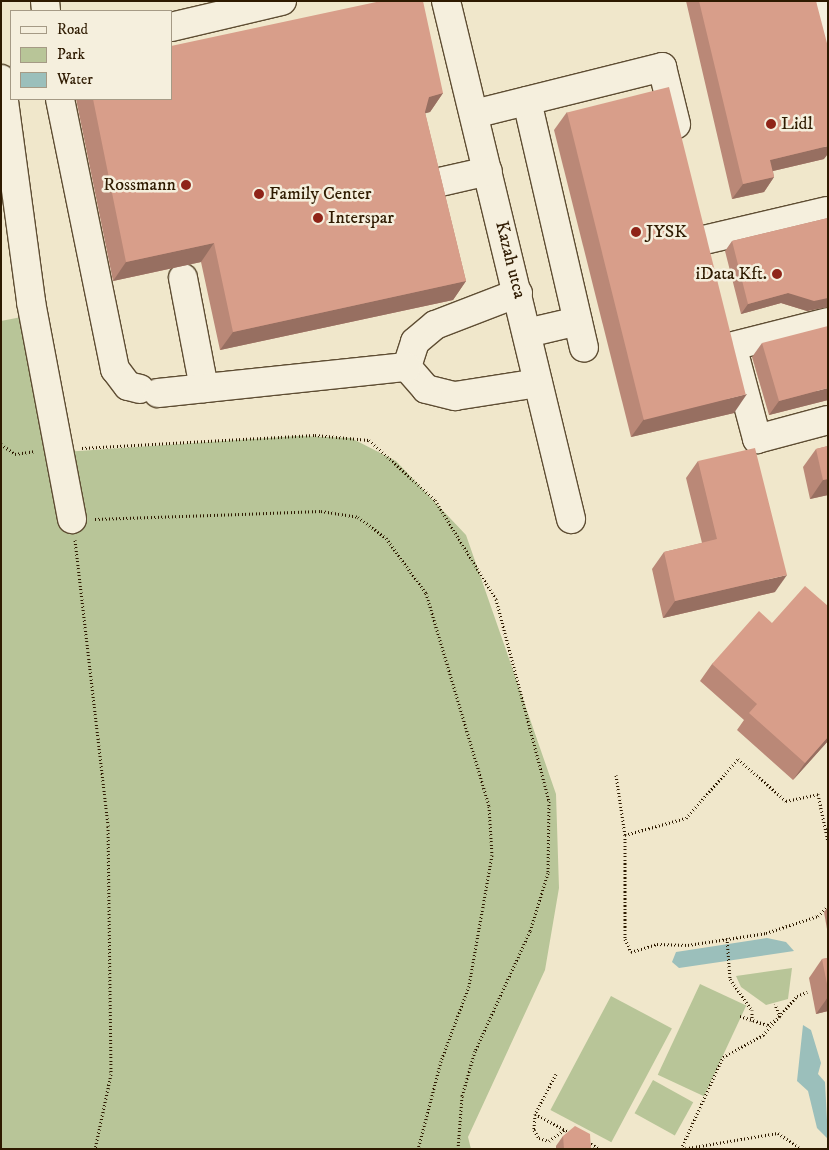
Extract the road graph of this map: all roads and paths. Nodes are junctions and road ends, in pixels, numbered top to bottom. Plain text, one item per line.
1 (282, 1) edge
2 (446, 1) edge
3 (817, 1) edge
4 (172, 27) edge
5 (828, 49) edge
6 (1, 79) edge
7 (60, 100) edge
8 (527, 101) junction
9 (474, 114) junction
10 (434, 154) edge
11 (683, 154) edge
12 (488, 171) junction
13 (440, 182) junction
14 (446, 210) edge
15 (697, 211) edge
16 (828, 211) edge
17 (704, 240) junction
18 (712, 269) edge
19 (182, 278) dead end
20 (518, 293) junction
21 (725, 317) edge
22 (578, 321) junction
23 (828, 322) edge
24 (527, 333) junction
25 (733, 346) junction
26 (584, 347) dead end
27 (407, 368) junction
28 (538, 383) junction
29 (204, 388) junction
30 (828, 420) edge
31 (1, 444) edge
32 (60, 449) junction
33 (72, 519) junction
34 (571, 519) dead end
35 (616, 775) dead end
36 (625, 835) junction
37 (828, 842) edge
38 (828, 906) edge
39 (727, 939) junction
40 (807, 992) dead end
41 (775, 1004) dead end
42 (740, 1016) dead end
43 (780, 1017) junction
44 (752, 1021) junction
45 (556, 1074) dead end
46 (536, 1114) junction
47 (564, 1129) junction
48 (95, 1149) edge
49 (418, 1149) edge
50 (458, 1149) edge
51 (600, 1149) edge
52 (681, 1149) edge
53 (801, 1149) edge

1 - 4 street
2 - 9 street, Kazah utca
3 - 5 street
6 - 32 street
7 - 29 street
8 - 9 street
8 - 11 street
8 - 22 street
9 - 12 street, Kazah utca
10 - 13 street
12 - 13 street
12 - 20 street, Kazah utca
13 - 14 street
15 - 17 street
16 - 17 street
17 - 18 street
19 - 29 street
20 - 24 street, Kazah utca
20 - 27 street
21 - 25 street
22 - 24 street
22 - 26 street
23 - 25 street
24 - 28 street, Kazah utca
25 - 30 street
27 - 28 street
27 - 29 street
28 - 34 street, Kazah utca
31 - 32 path
32 - 33 street
32 - 50 path
33 - 48 path
33 - 49 path
35 - 36 path
36 - 37 path
36 - 39 path
38 - 39 path
39 - 44 path
40 - 43 path
41 - 43 path
42 - 44 path
43 - 44 path
43 - 52 path
45 - 46 path
46 - 47 path
46 - 47 path
47 - 51 path
52 - 53 path

